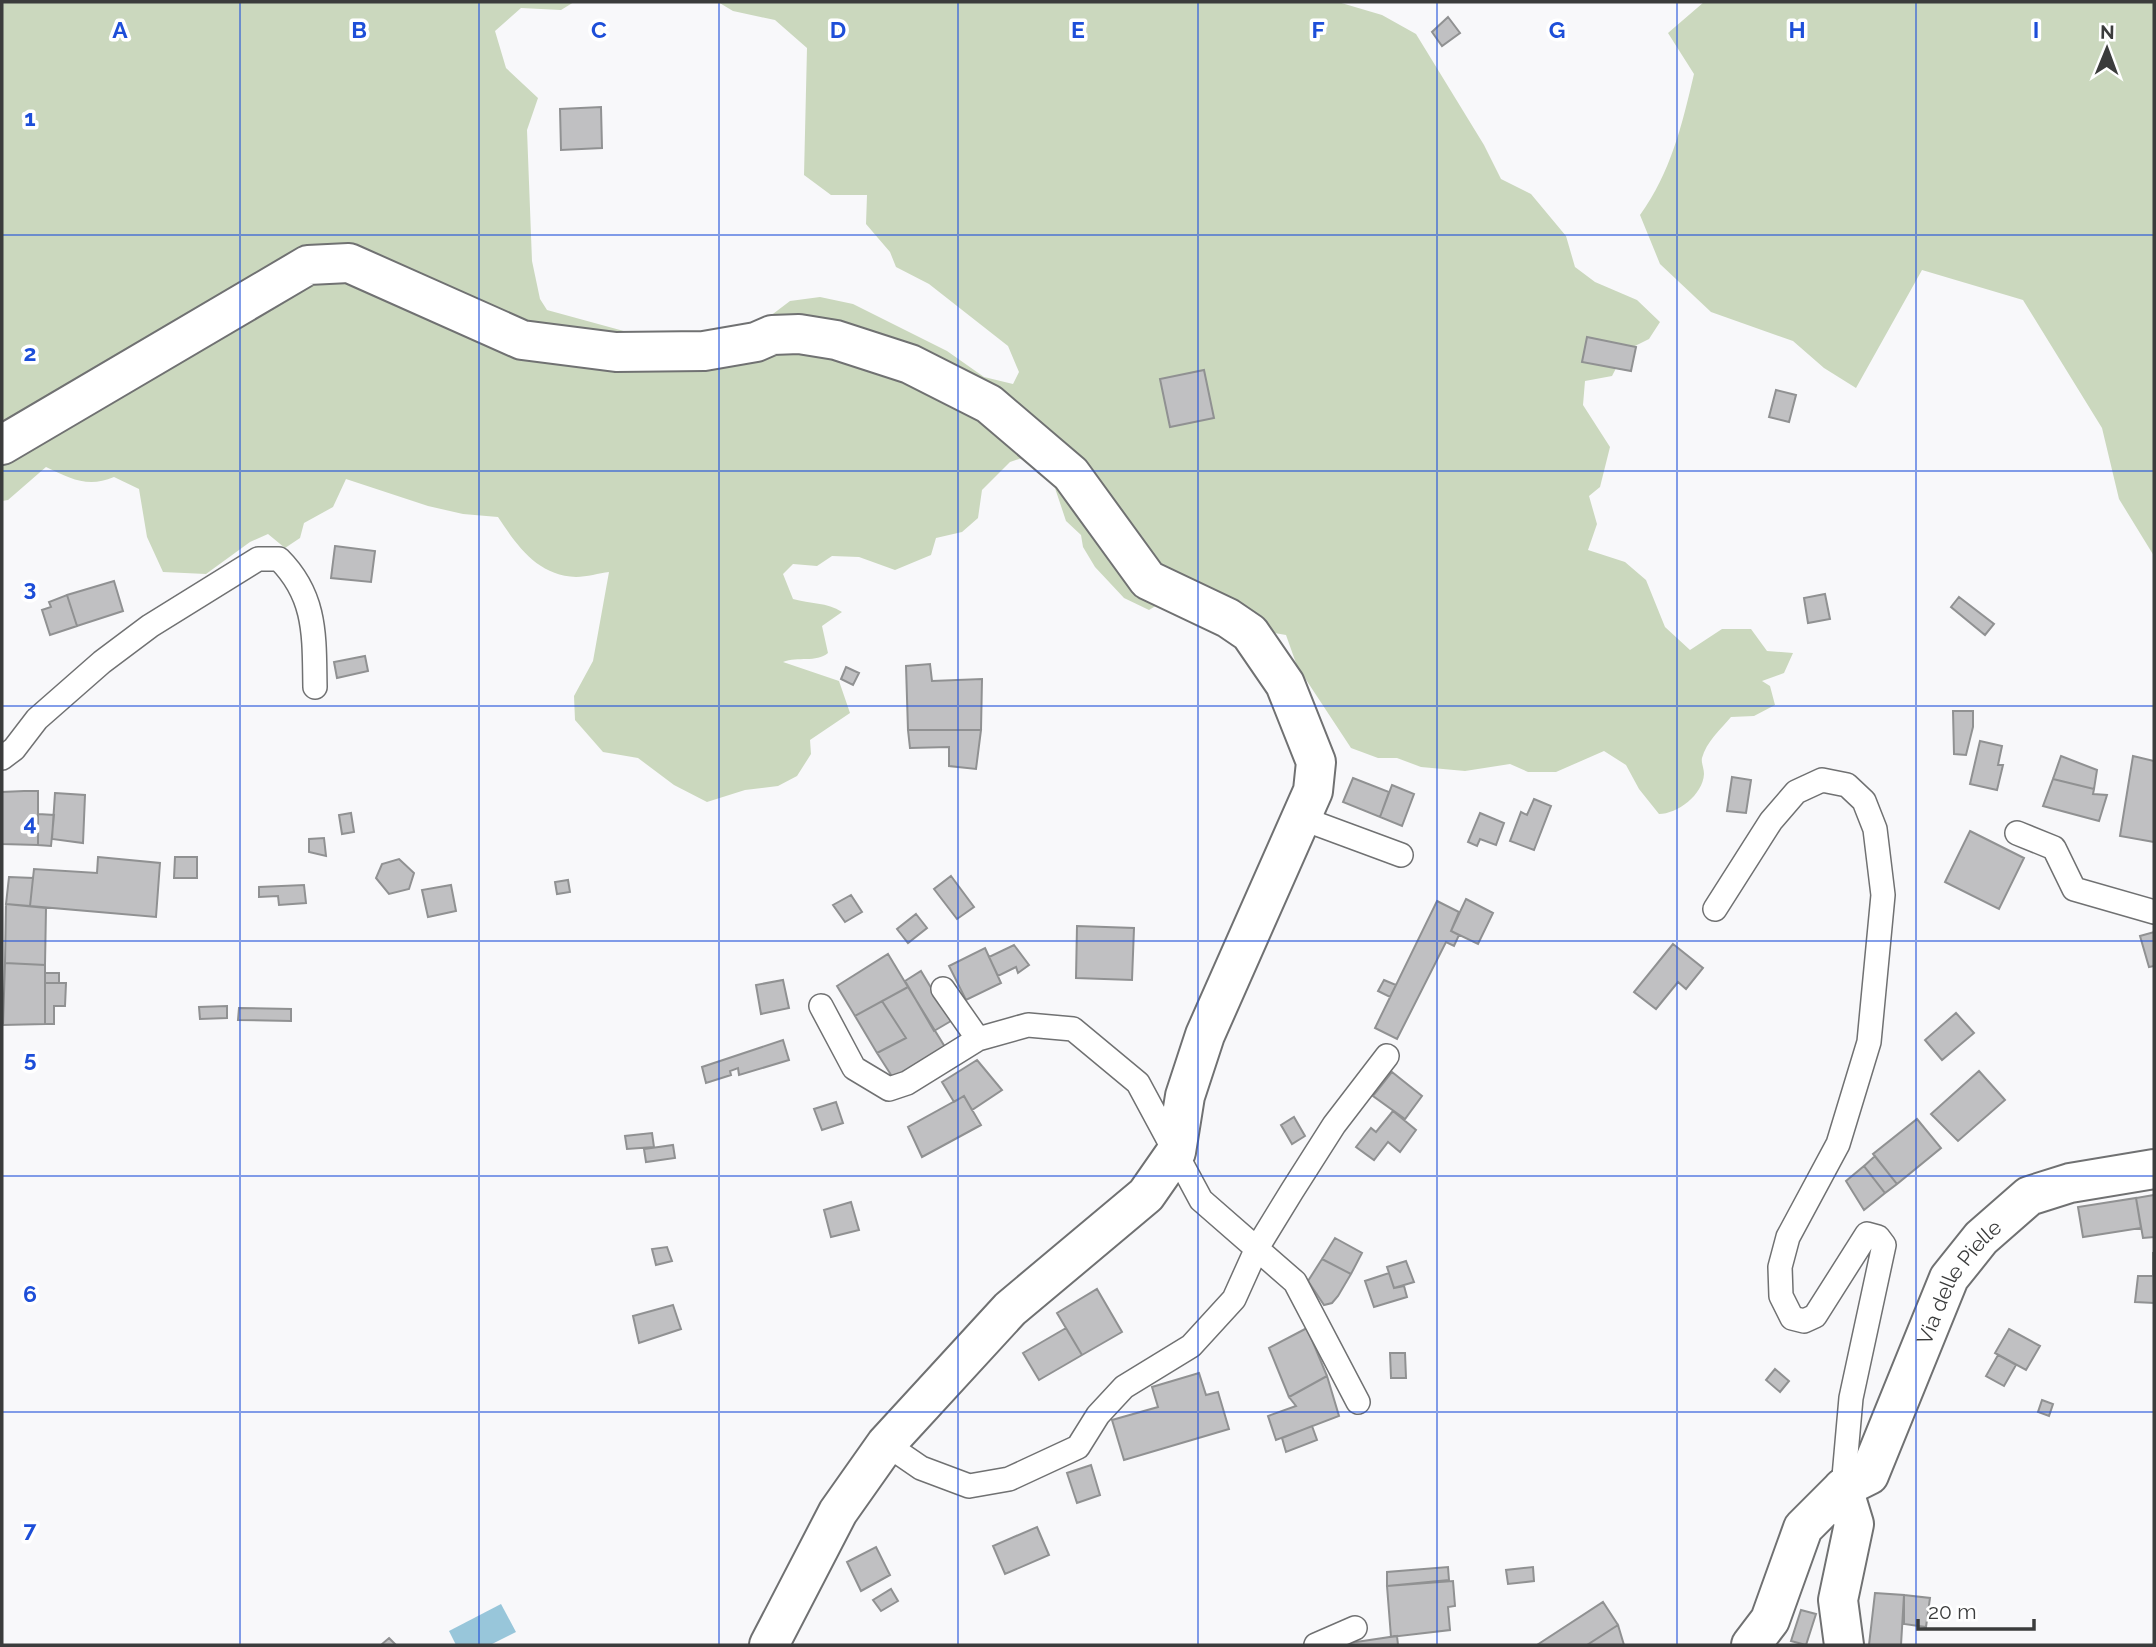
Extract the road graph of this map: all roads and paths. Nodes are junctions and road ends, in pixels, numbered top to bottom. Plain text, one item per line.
1 (2, 445) edge
2 (315, 687) dead end
3 (2, 758) edge
4 (1301, 818) junction
5 (2017, 833) dead end
6 (1401, 855) dead end
7 (1715, 909) dead end
8 (2154, 912) edge
9 (943, 989) dead end
10 (821, 1006) dead end
11 (978, 1039) junction
12 (1387, 1056) dead end
13 (1176, 1152) junction
14 (2154, 1169) edge
15 (1257, 1248) junction
16 (1359, 1402) dead end
17 (886, 1444) junction
18 (1843, 1488) junction
19 (1355, 1628) dead end
20 (769, 1645) edge
21 (1316, 1645) edge
22 (1751, 1645) edge
23 (1844, 1645) edge

1 - 4 street
2 - 3 lane
4 - 6 lane
4 - 13 street
5 - 8 lane
7 - 18 lane
9 - 11 lane
10 - 11 lane
11 - 13 lane
12 - 15 lane
13 - 15 lane
13 - 17 street
14 - 18 street, Via delle Pielle
15 - 16 lane
15 - 17 lane
17 - 20 street
18 - 22 street, Via delle Pielle
18 - 23 street
19 - 21 lane

